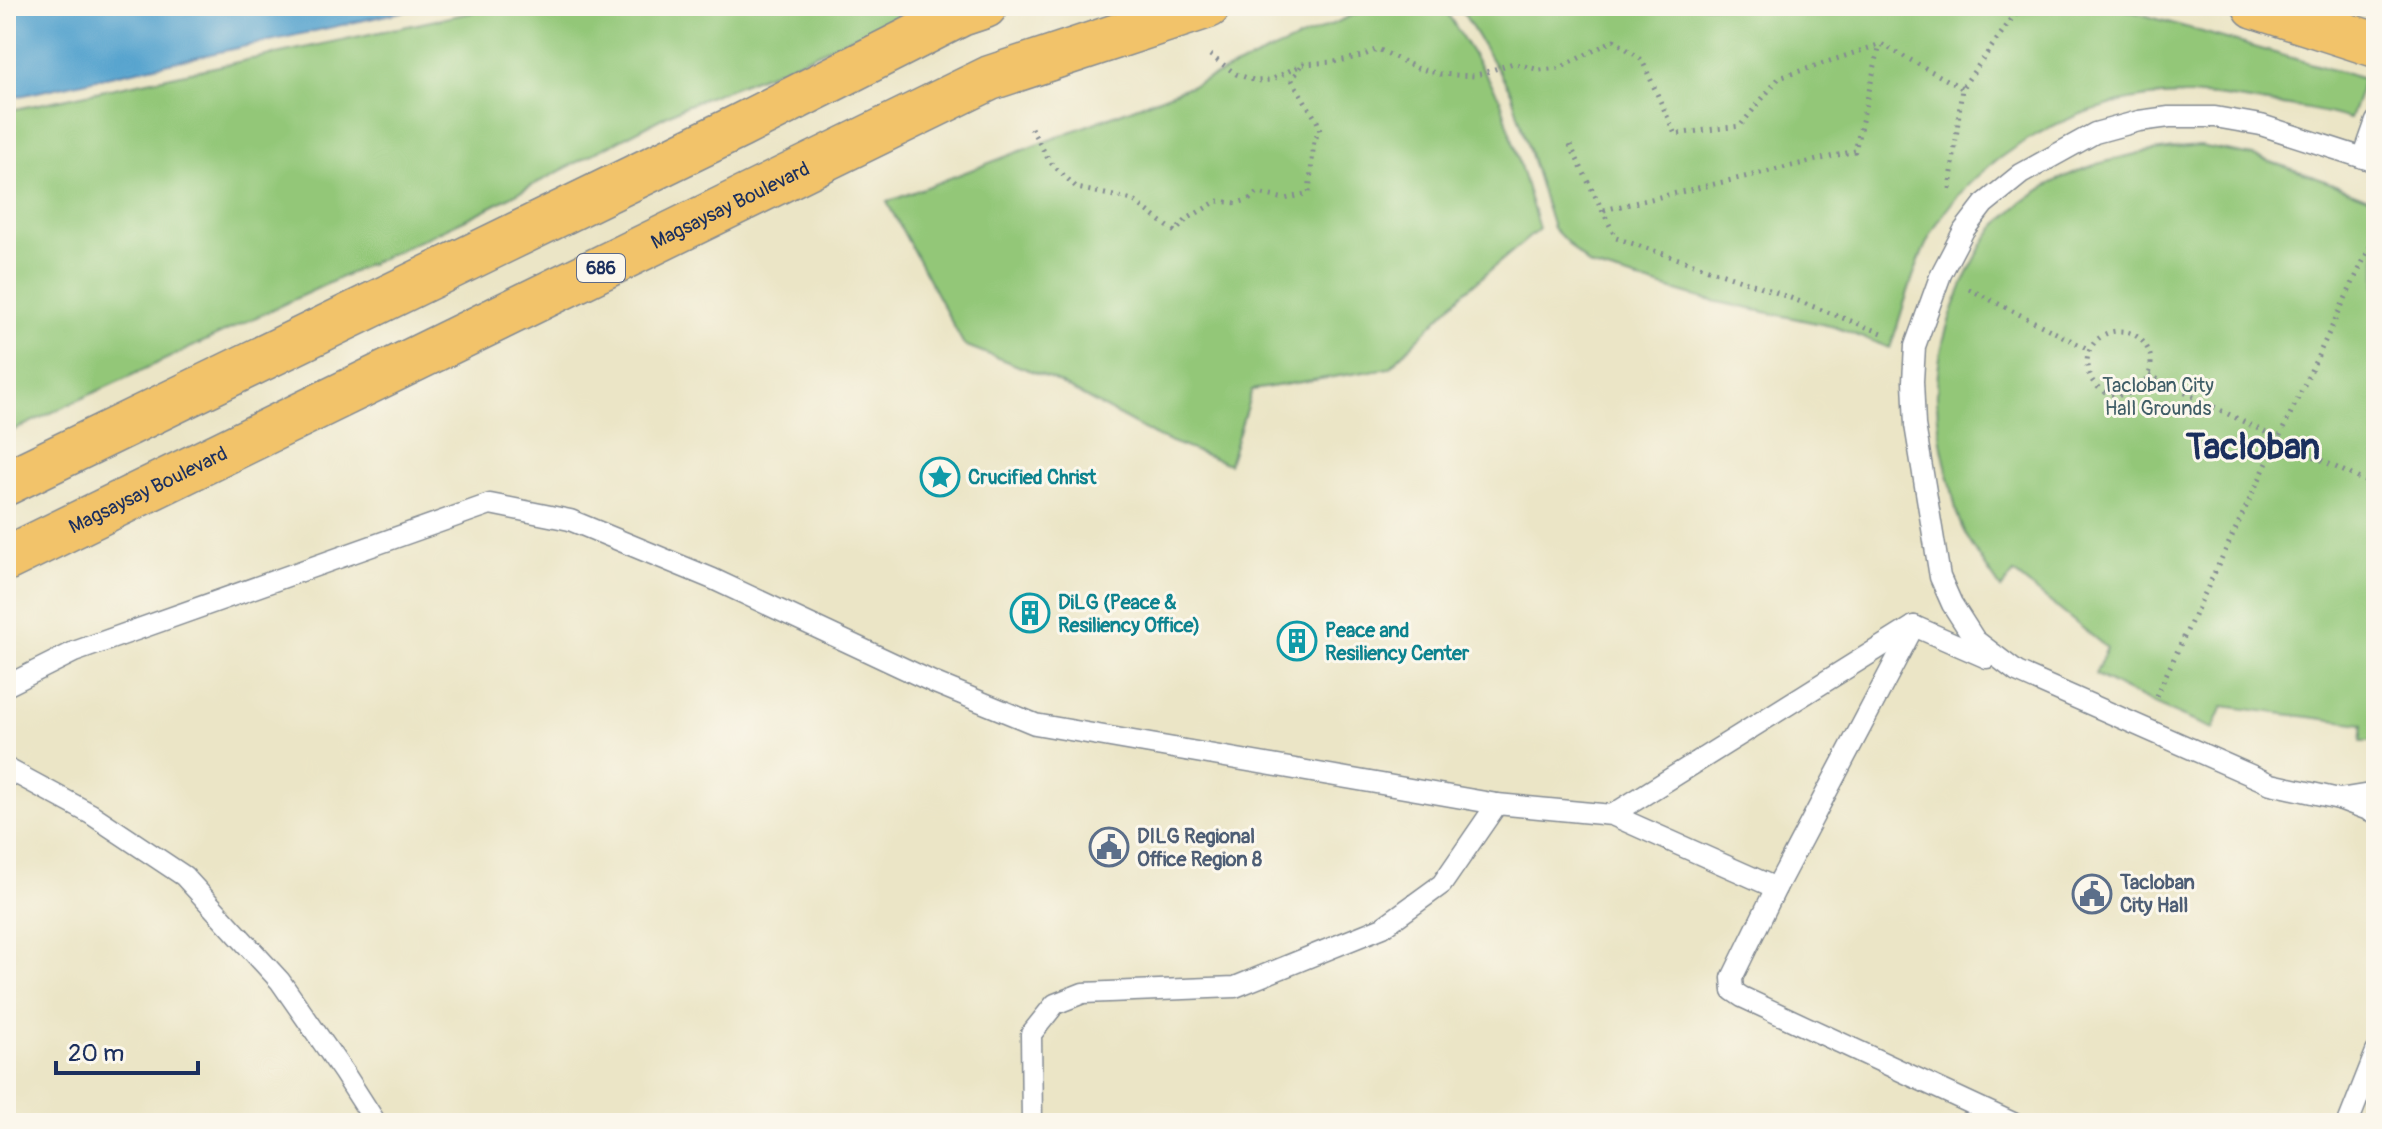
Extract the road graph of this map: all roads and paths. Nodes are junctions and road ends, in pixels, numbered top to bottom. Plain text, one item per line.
1 (985, 6) edge
2 (1208, 6) edge
3 (2021, 6) edge
4 (2255, 6) edge
5 (1881, 44) junction
6 (2376, 45) edge
7 (1208, 53) dead end
8 (1303, 64) junction
9 (1962, 88) junction
10 (2376, 121) edge
11 (1031, 128) dead end
12 (1570, 145) dead end
13 (2369, 160) edge
14 (1949, 197) dead end
15 (1604, 210) junction
16 (2376, 234) edge
17 (1941, 274) junction
18 (1915, 346) junction
19 (2090, 350) junction
20 (2149, 375) junction
21 (2277, 439) junction
22 (6, 483) edge
23 (2376, 487) edge
24 (6, 559) edge
25 (1914, 626) junction
26 (2017, 672) junction
27 (6, 686) edge
28 (2142, 726) junction
29 (6, 768) edge
30 (2376, 793) edge
31 (2339, 799) junction
32 (1497, 804) junction
33 (2376, 813) edge
34 (1612, 815) junction
35 (1776, 888) junction
36 (2376, 1052) edge
37 (376, 1123) edge
38 (1032, 1123) edge
39 (2013, 1123) edge
40 (2348, 1123) edge

1 - 22 main road
2 - 24 main road, Magsaysay Boulevard / 686
3 - 9 path
4 - 6 main road
5 - 8 path
5 - 9 path
5 - 15 path
7 - 8 path
8 - 11 path
9 - 14 path
10 - 13 lane
12 - 15 path
13 - 17 lane
15 - 18 path
16 - 21 path
17 - 18 lane
17 - 19 path
18 - 26 lane
19 - 20 path
19 - 20 path
20 - 21 path
21 - 23 path
21 - 28 path
25 - 26 lane
25 - 34 lane
25 - 35 lane
26 - 28 lane
27 - 32 lane
28 - 31 lane
29 - 37 lane
30 - 31 lane
31 - 33 lane
32 - 34 lane
32 - 38 lane
34 - 35 lane
35 - 39 lane
36 - 40 lane

